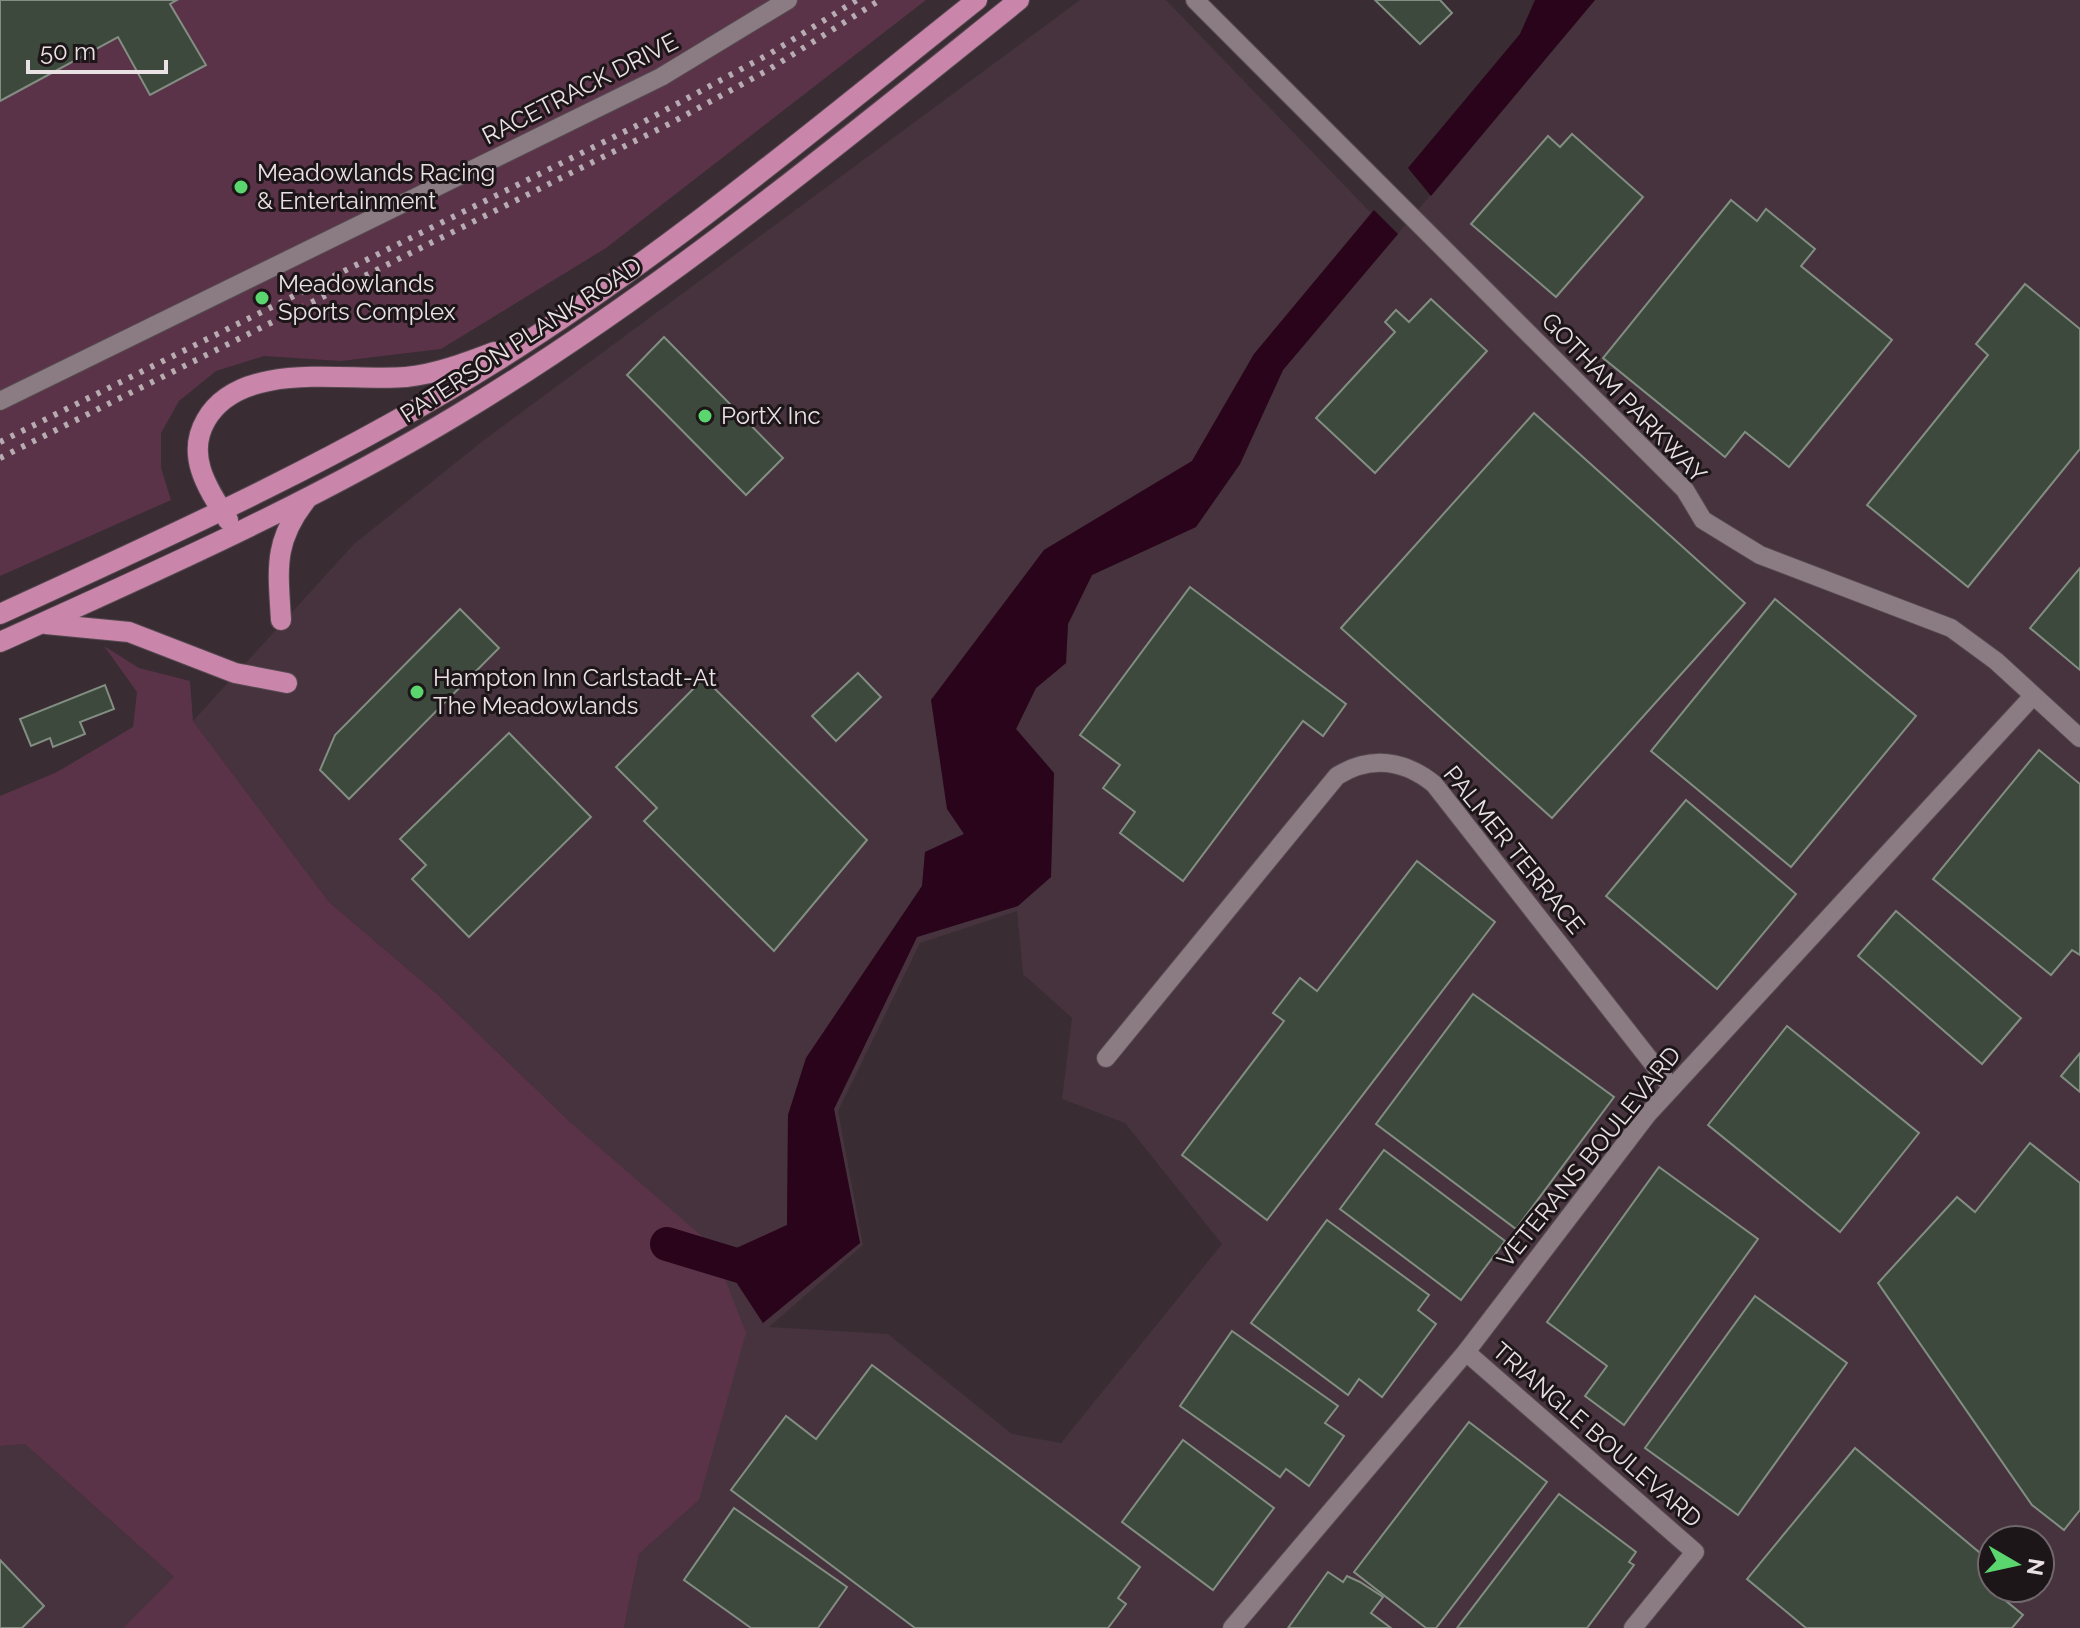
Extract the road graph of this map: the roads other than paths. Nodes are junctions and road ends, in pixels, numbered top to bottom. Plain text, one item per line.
1 (788, 0) edge
2 (977, 0) edge
3 (1019, 0) edge
4 (1195, 0) edge
5 (531, 339) junction
6 (0, 401) edge
7 (310, 496) junction
8 (222, 511) junction
9 (237, 533) junction
10 (0, 614) edge
11 (281, 620) dead end
12 (42, 623) junction
13 (0, 642) edge
14 (287, 683) dead end
15 (2033, 696) junction
16 (2080, 738) edge
17 (1106, 1058) dead end
18 (1672, 1088) junction
19 (1466, 1352) junction
20 (1232, 1628) edge
21 (1633, 1628) edge

1 - 6 street, RACETRACK DRIVE
2 - 5 main road, PATERSON PLANK ROAD
3 - 7 main road, PATERSON PLANK ROAD
4 - 15 street, GOTHAM PARKWAY
5 - 8 main road, PATERSON PLANK ROAD
5 - 8 main road
7 - 9 main road, PATERSON PLANK ROAD
7 - 11 main road
8 - 9 main road
8 - 10 main road, PATERSON PLANK ROAD
9 - 12 main road, PATERSON PLANK ROAD
12 - 13 main road, PATERSON PLANK ROAD
12 - 14 main road
15 - 16 street, GOTHAM PARKWAY
15 - 18 street, VETERANS BOULEVARD
17 - 18 street, PALMER TERRACE
18 - 19 street, VETERANS BOULEVARD
19 - 20 street, VETERANS BOULEVARD
19 - 21 street, TRIANGLE BOULEVARD

